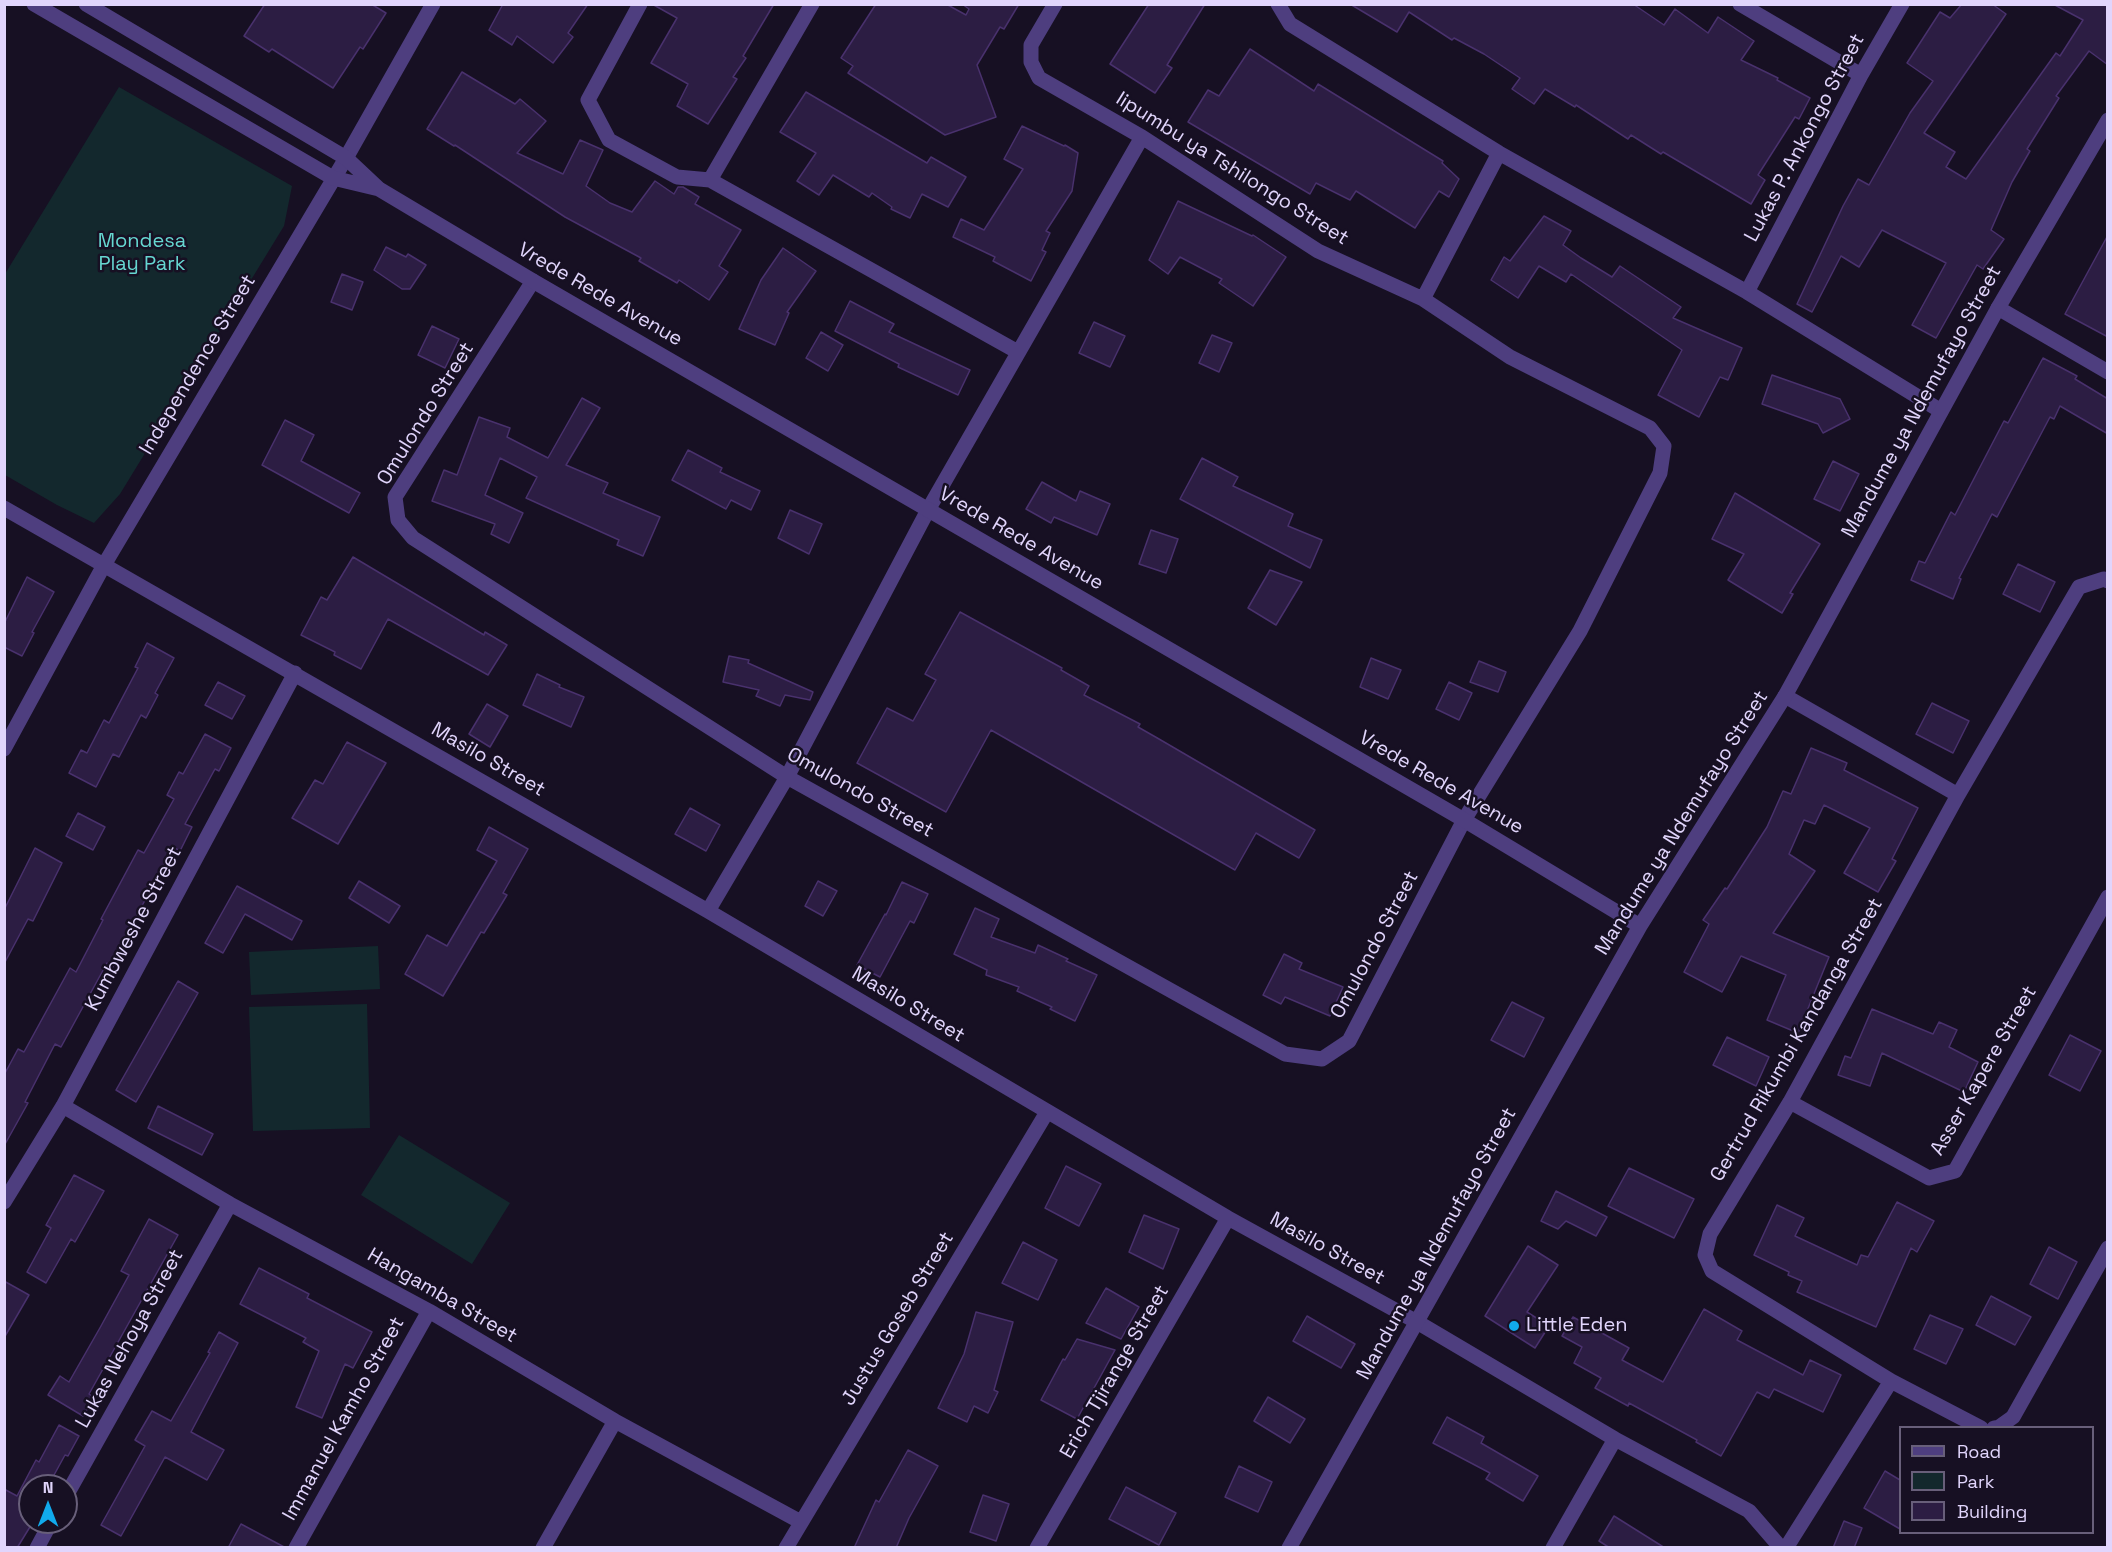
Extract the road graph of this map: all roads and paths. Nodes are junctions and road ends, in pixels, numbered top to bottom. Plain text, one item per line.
1 (34, 4) edge
2 (86, 4) edge
3 (433, 4) edge
4 (640, 4) edge
5 (812, 4) edge
6 (1055, 4) edge
7 (1278, 4) edge
8 (1740, 4) edge
9 (1902, 4) edge
10 (1861, 75) junction
11 (2108, 120) edge
12 (1142, 137) junction
13 (1499, 153) junction
14 (346, 158) junction
15 (333, 178) junction
16 (710, 180) junction
17 (379, 189) junction
18 (533, 281) junction
19 (1747, 292) junction
20 (1423, 299) junction
21 (1998, 308) junction
22 (1018, 352) junction
23 (2108, 372) edge
24 (1941, 411) junction
25 (4, 508) edge
26 (928, 510) junction
27 (104, 565) junction
28 (2108, 581) edge
29 (295, 673) junction
30 (1785, 696) junction
31 (4, 749) edge
32 (787, 777) junction
33 (1958, 795) junction
34 (1464, 820) junction
35 (2108, 897) edge
36 (708, 911) junction
37 (1641, 926) junction
38 (1790, 1102) junction
39 (63, 1106) junction
40 (1047, 1112) junction
41 (4, 1202) edge
42 (230, 1204) junction
43 (1228, 1218) junction
44 (2108, 1248) edge
45 (429, 1311) junction
46 (1417, 1322) junction
47 (1891, 1381) junction
48 (615, 1421) junction
49 (1977, 1426) edge
50 (2001, 1426) edge
51 (1615, 1439) junction
52 (78, 1475) edge
53 (801, 1522) junction
54 (45, 1534) edge
55 (37, 1548) edge
56 (296, 1548) edge
57 (543, 1548) edge
58 (786, 1548) edge
59 (1038, 1548) edge
60 (1289, 1548) edge
61 (1553, 1548) edge
62 (1781, 1548) edge
63 (1786, 1548) edge

1 - 15 street, Vrede Rede Avenue
2 - 14 street, Vrede Rede Avenue
3 - 14 street, Independence Street
4 - 16 street
5 - 16 street
6 - 12 street, Iipumbu ya Tshilongo Street
7 - 13 street
8 - 10 street
9 - 10 street, Lukas P. Ankongo Street
10 - 19 street, Lukas P. Ankongo Street
11 - 21 street, Mandume ya Ndemufayo Street
12 - 20 street, Iipumbu ya Tshilongo Street
12 - 22 street
13 - 19 street
13 - 20 street
14 - 15 street, Independence Street
14 - 17 street, Vrede Rede Avenue
15 - 17 street, Vrede Rede Avenue
15 - 27 street, Independence Street
16 - 22 street
17 - 18 street, Vrede Rede Avenue
18 - 26 street, Vrede Rede Avenue
18 - 32 street, Omulondo Street
19 - 24 street
20 - 34 street, Iipumbu ya Tshilongo Street
21 - 23 street
21 - 24 street, Mandume ya Ndemufayo Street
22 - 26 street
24 - 30 street, Mandume ya Ndemufayo Street
25 - 27 street, Masilo Street
26 - 32 street
26 - 34 street, Vrede Rede Avenue
27 - 29 street, Masilo Street
27 - 31 street, Independence Street
28 - 33 street, Gertrud Rikumbi Kandanga Street
29 - 36 street, Masilo Street
29 - 39 street, Kumbweshe Street
30 - 33 street
30 - 37 street, Mandume ya Ndemufayo Street
32 - 34 street, Omulondo Street
32 - 36 street
33 - 38 street, Gertrud Rikumbi Kandanga Street
34 - 37 street, Vrede Rede Avenue
35 - 38 street, Asser Kapere Street
36 - 40 street, Masilo Street
37 - 46 street, Mandume ya Ndemufayo Street
38 - 47 street, Gertrud Rikumbi Kandanga Street
39 - 41 street, Kumbweshe Street
39 - 42 street, Hangamba Street
40 - 43 street, Masilo Street
40 - 53 street, Justus Goseb Street
42 - 45 street, Hangamba Street
42 - 52 street, Lukas Nehoya Street
43 - 46 street, Masilo Street
43 - 59 street, Erich Tjirange Street
44 - 50 street
45 - 48 street, Hangamba Street
45 - 56 street, Immanuel Kamho Street
46 - 51 street, Masilo Street
46 - 60 street, Mandume ya Ndemufayo Street
47 - 49 street, Gertrud Rikumbi Kandanga Street
47 - 63 street
48 - 53 street, Hangamba Street
48 - 57 street
51 - 61 street
51 - 62 street, Masilo Street
53 - 58 street, Justus Goseb Street
54 - 55 street

